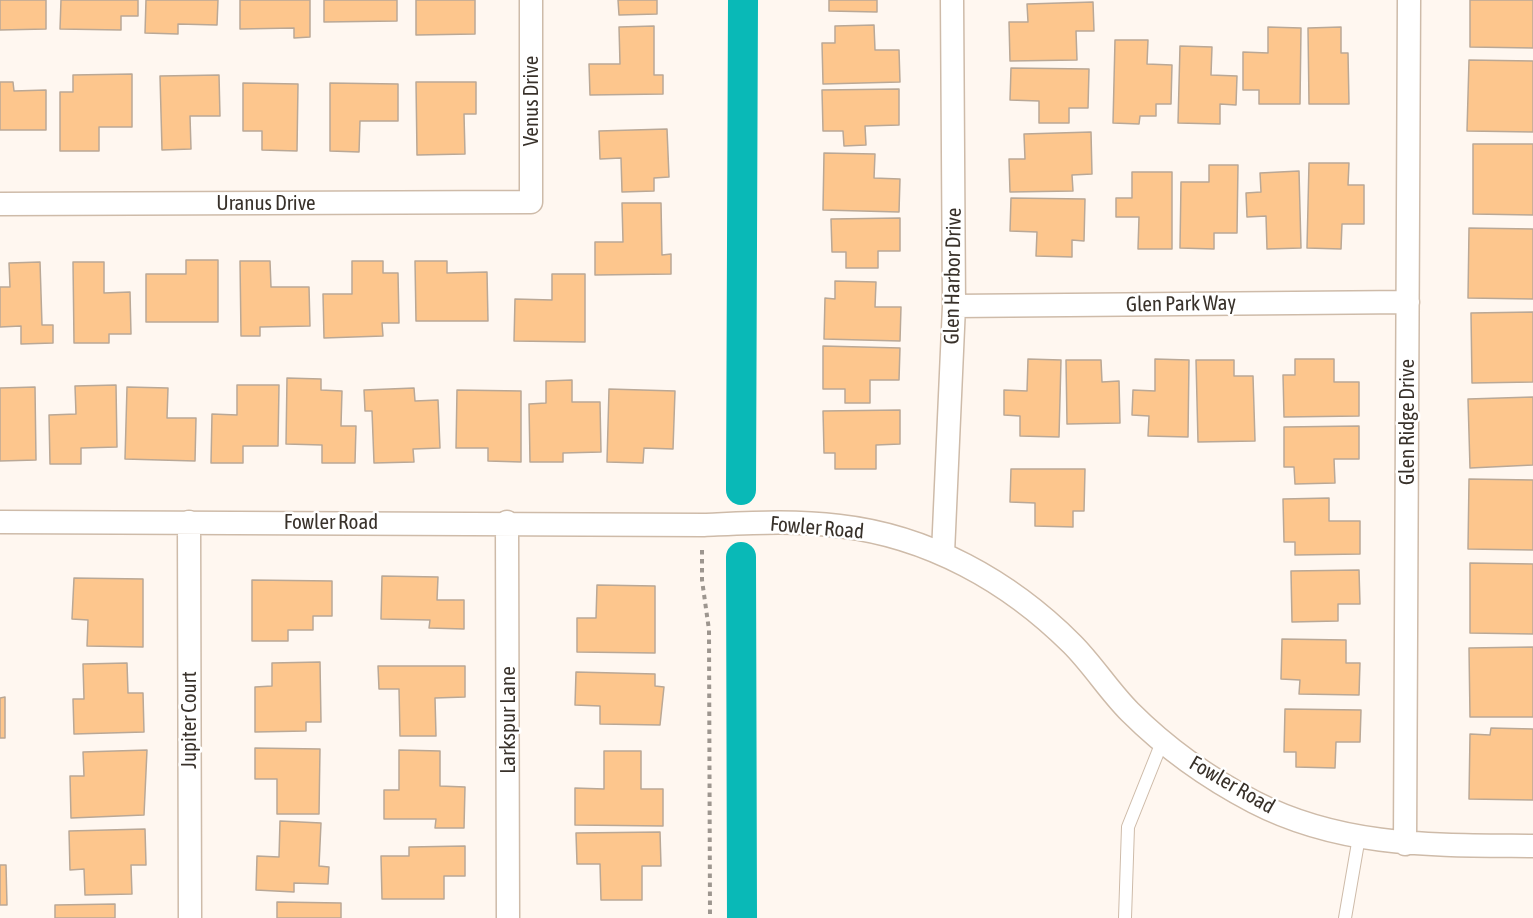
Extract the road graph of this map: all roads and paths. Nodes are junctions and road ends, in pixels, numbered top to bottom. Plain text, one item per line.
1 (531, 0) edge
2 (952, 0) edge
3 (1409, 0) edge
4 (531, 202) joint
5 (0, 204) edge
6 (1408, 302) junction
7 (954, 306) junction
8 (0, 522) edge
9 (189, 522) junction
10 (507, 522) junction
11 (704, 525) junction
12 (943, 553) junction
13 (1162, 742) junction
14 (1359, 837) junction
15 (1405, 844) junction
16 (1533, 846) edge
17 (190, 918) edge
18 (508, 918) edge
19 (710, 918) edge
20 (1125, 918) edge
21 (1345, 918) edge

1 - 4 street, Venus Drive
2 - 7 street, Glen Harbor Drive
3 - 6 street, Glen Ridge Drive
4 - 5 street, Uranus Drive
6 - 7 street, Glen Park Way
6 - 15 street, Glen Ridge Drive
7 - 12 street, Glen Harbor Drive
8 - 9 street, Fowler Road
9 - 10 street, Fowler Road
9 - 17 street, Jupiter Court
10 - 11 street, Fowler Road
10 - 18 street, Larkspur Lane
11 - 12 street, Fowler Road
11 - 19 path
12 - 13 street, Fowler Road
13 - 14 street, Fowler Road
13 - 20 lane
14 - 15 street, Fowler Road
14 - 21 lane
15 - 16 street, Fowler Road

